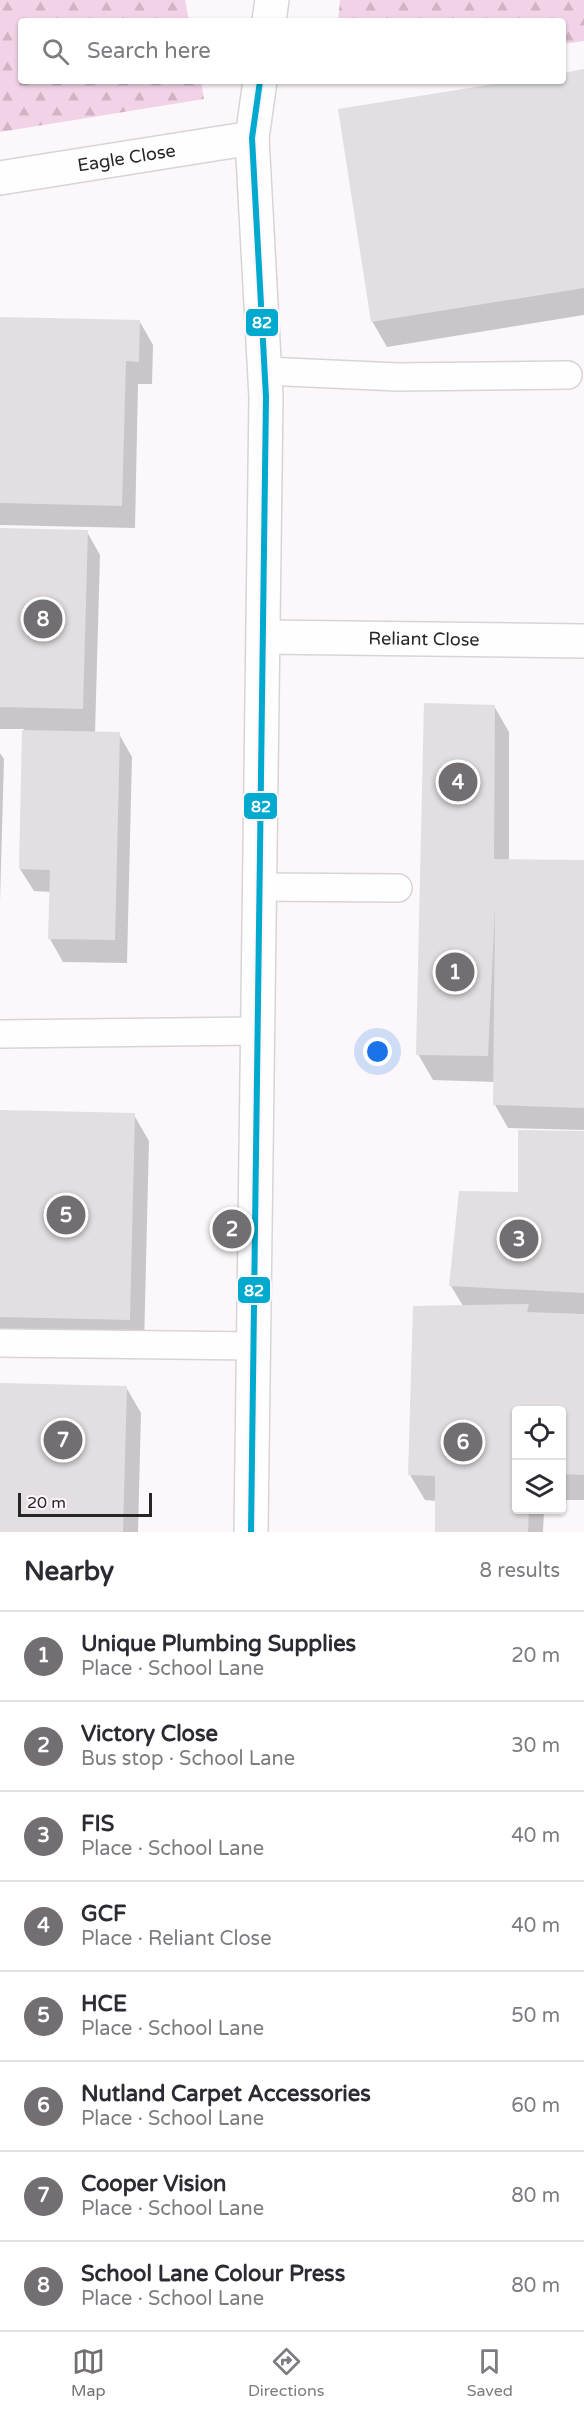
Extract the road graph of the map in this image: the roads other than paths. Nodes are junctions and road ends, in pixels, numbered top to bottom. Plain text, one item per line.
1 (272, 0) edge
2 (269, 18) edge
3 (260, 84) edge
4 (252, 138) junction
5 (0, 178) edge
6 (265, 371) junction
7 (568, 375) dead end
8 (264, 637) junction
9 (584, 641) edge
10 (261, 886) junction
11 (398, 888) dead end
12 (259, 1031) junction
13 (0, 1034) edge
14 (0, 1343) edge
15 (254, 1346) junction
16 (251, 1532) edge

1 - 2 street
3 - 4 street
4 - 5 street, Eagle Close
4 - 6 street
6 - 7 lane
6 - 8 street
8 - 9 street, Reliant Close
8 - 10 street
10 - 11 lane
10 - 12 street
12 - 13 lane
12 - 15 street
14 - 15 lane
15 - 16 street

